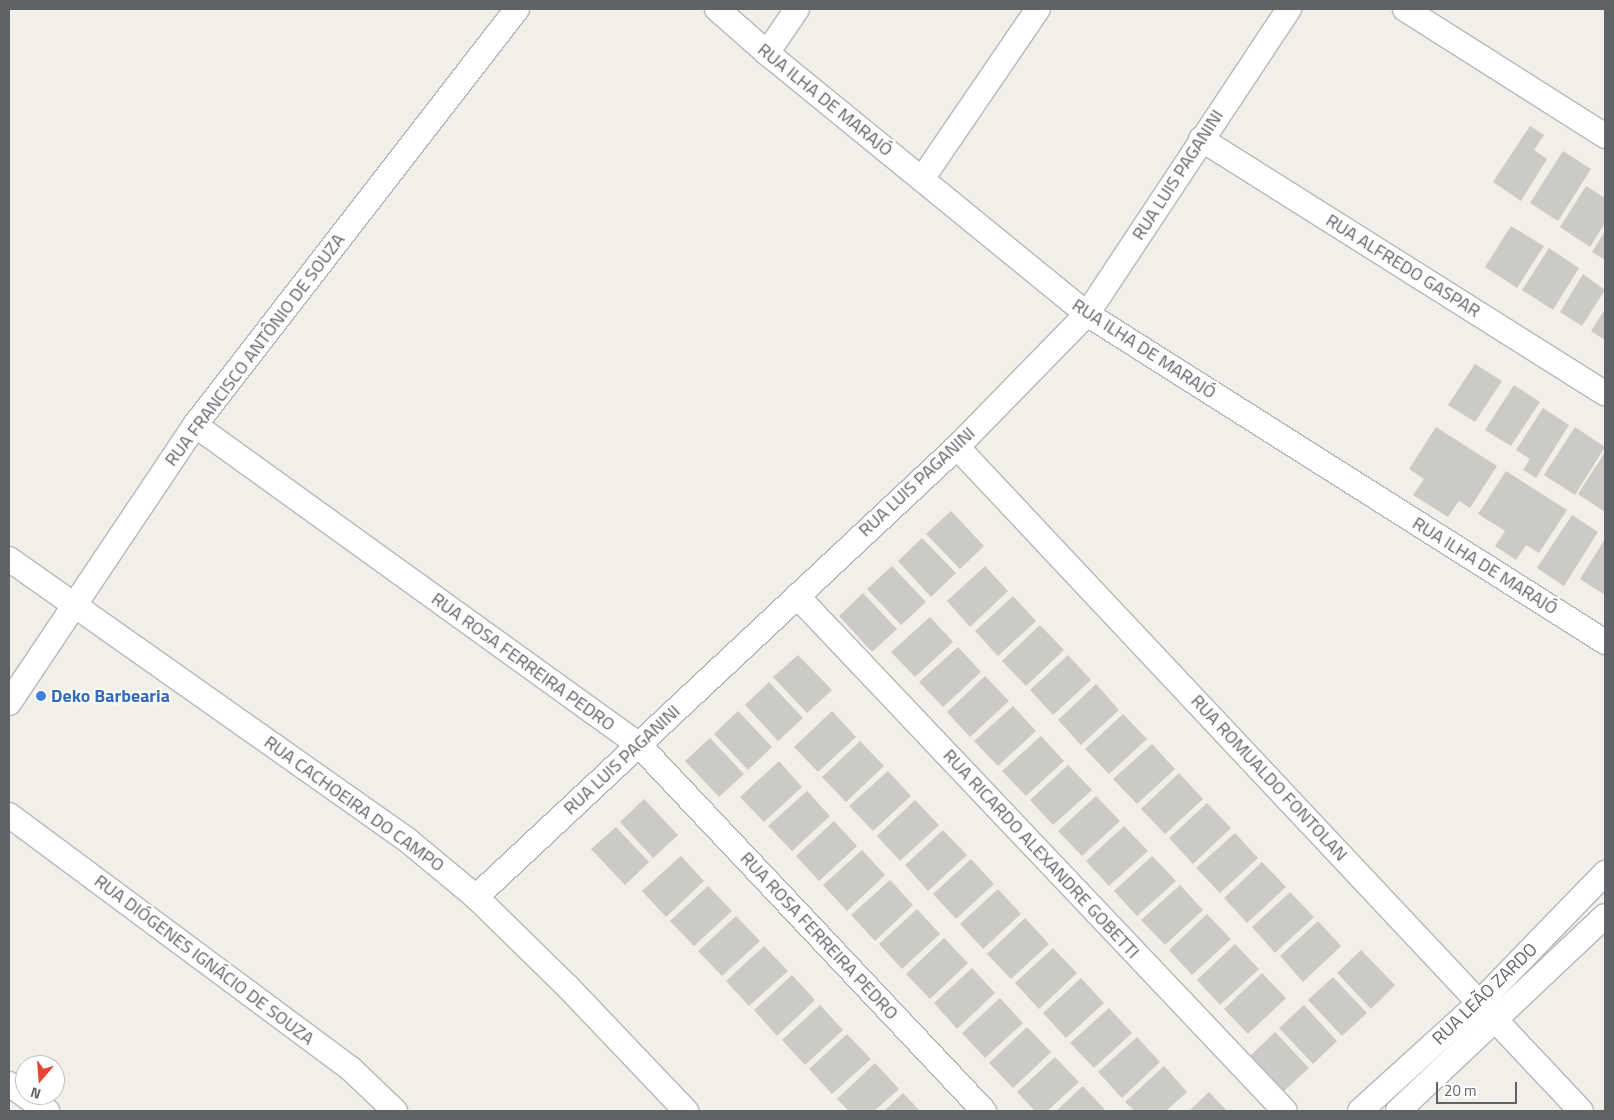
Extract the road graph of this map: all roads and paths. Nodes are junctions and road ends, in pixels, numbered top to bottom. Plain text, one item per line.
1 (517, 9) edge
2 (717, 9) edge
3 (797, 9) edge
4 (1038, 9) edge
5 (1289, 9) edge
6 (1404, 9) edge
7 (767, 52) junction
8 (1605, 136) edge
9 (1201, 139) junction
10 (922, 179) junction
11 (1087, 314) junction
12 (1605, 393) edge
13 (195, 425) junction
14 (956, 447) junction
15 (9, 558) edge
16 (797, 596) junction
17 (74, 605) junction
18 (1605, 642) edge
19 (9, 703) edge
20 (639, 745) junction
21 (9, 815) edge
22 (1605, 873) edge
23 (476, 897) junction
24 (1605, 916) edge
25 (1480, 1002) junction
26 (1497, 1020) junction
27 (9, 1084) edge
28 (47, 1111) edge
29 (395, 1111) edge
30 (686, 1111) edge
31 (984, 1111) edge
32 (1285, 1111) edge
33 (1360, 1111) edge
34 (1398, 1111) edge
35 (1581, 1111) edge

1 - 13 street, RUA FRANCISCO ANTÔNIO DE SOUZA
2 - 7 street, RUA ILHA DE MARAJÓ
3 - 7 street
4 - 10 street
5 - 9 street, RUA LUIS PAGANINI
6 - 8 street
7 - 10 street, RUA ILHA DE MARAJÓ
9 - 11 street, RUA LUIS PAGANINI
9 - 12 street, RUA ALFREDO GASPAR
10 - 11 street, RUA ILHA DE MARAJÓ
11 - 14 street, RUA LUIS PAGANINI
11 - 18 street, RUA ILHA DE MARAJÓ
13 - 17 street, RUA FRANCISCO ANTÔNIO DE SOUZA
13 - 20 street, RUA ROSA FERREIRA PEDRO
14 - 16 street, RUA LUIS PAGANINI
14 - 25 street, RUA ROMUALDO FONTOLAN
15 - 17 street, RUA CACHOEIRA DO CAMPO
16 - 20 street, RUA LUIS PAGANINI
16 - 32 street, RUA RICARDO ALEXANDRE GOBETTI
17 - 19 street, RUA FRANCISCO ANTÔNIO DE SOUZA
17 - 23 street, RUA CACHOEIRA DO CAMPO
20 - 23 street, RUA LUIS PAGANINI
20 - 31 street, RUA ROSA FERREIRA PEDRO
21 - 29 street, RUA DIÓGENES IGNÁCIO DE SOUZA
22 - 25 street, RUA LEÃO ZARDO
23 - 30 street, RUA CACHOEIRA DO CAMPO
24 - 26 street, RUA LEÃO ZARDO
25 - 26 street, RUA ROMUALDO FONTOLAN
25 - 33 street, RUA LEÃO ZARDO
26 - 34 street, RUA LEÃO ZARDO
26 - 35 street, RUA ROMUALDO FONTOLAN
27 - 28 street

